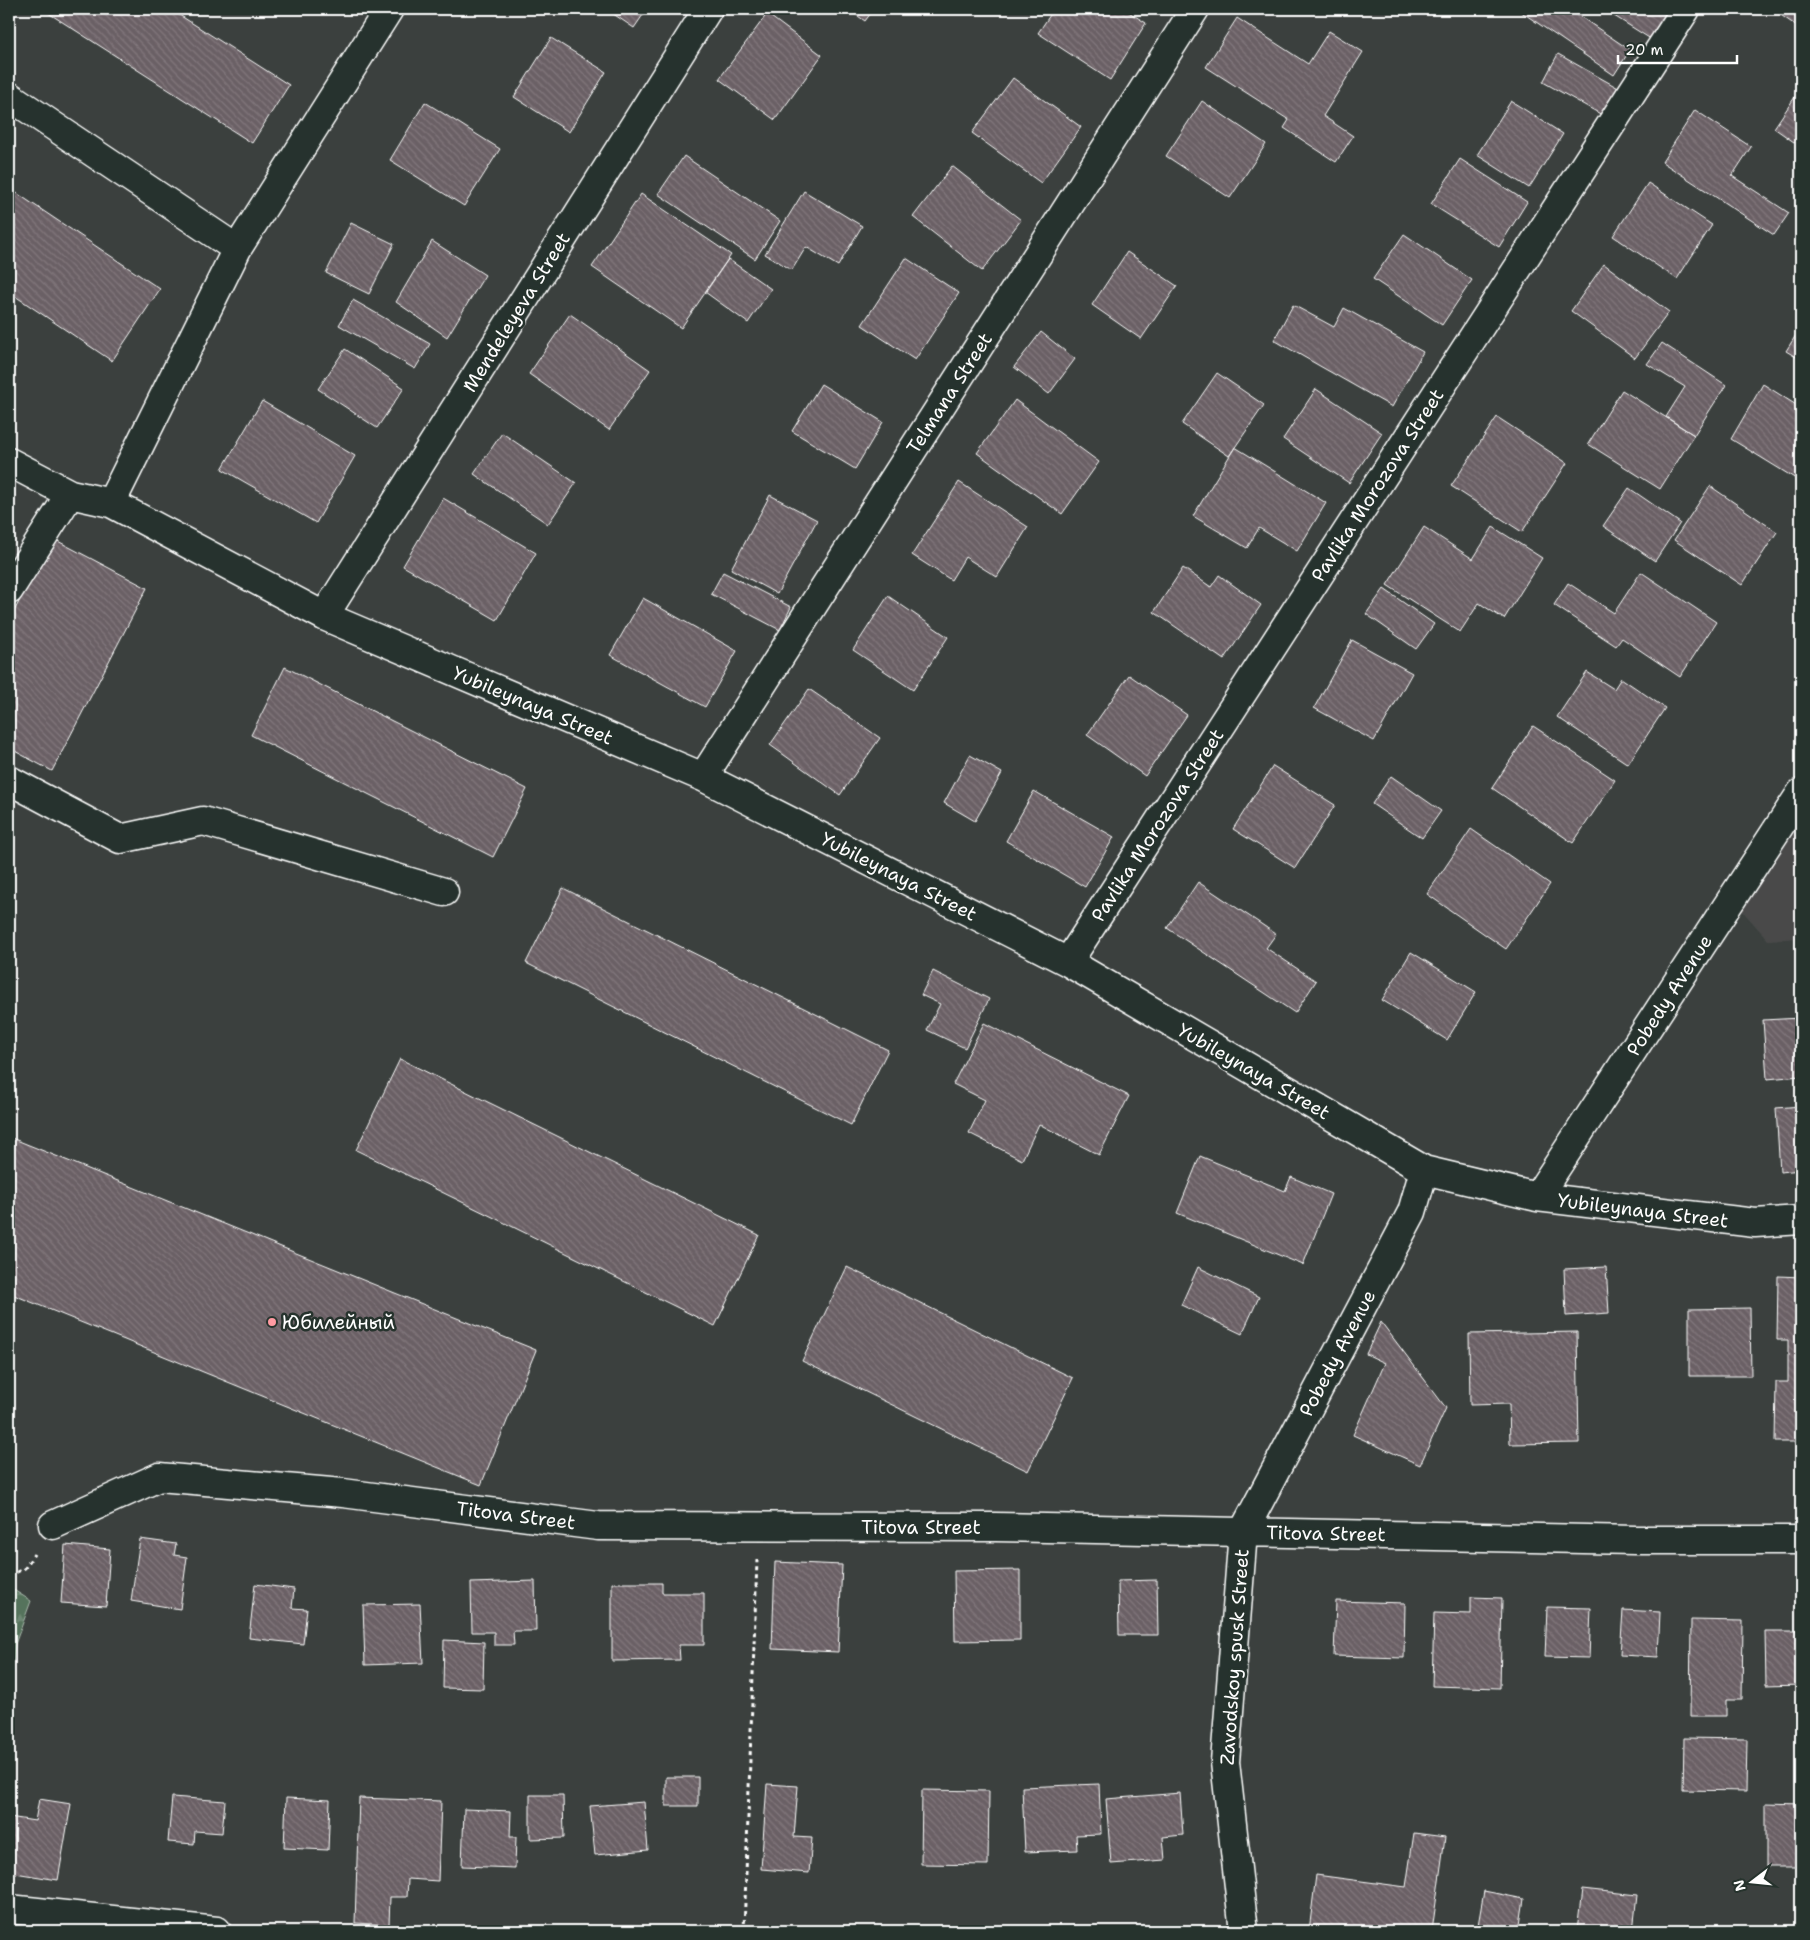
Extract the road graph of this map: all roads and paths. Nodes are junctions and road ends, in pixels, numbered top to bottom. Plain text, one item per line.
1 (389, 9) edge
2 (708, 9) edge
3 (1195, 9) edge
4 (1686, 9) edge
5 (9, 96) edge
6 (237, 249) junction
7 (9, 462) edge
8 (70, 494) junction
9 (111, 503) junction
10 (9, 590) edge
11 (324, 616) junction
12 (703, 777) junction
13 (9, 780) edge
14 (1801, 793) edge
15 (444, 892) dead end
16 (1068, 962) junction
17 (1424, 1170) junction
18 (1537, 1197) junction
19 (1801, 1220) edge
20 (53, 1525) dead end
21 (758, 1527) junction
22 (1243, 1532) junction
23 (1801, 1540) edge
24 (9, 1909) edge
25 (217, 1931) edge
26 (744, 1931) edge
27 (1244, 1931) edge

1 - 6 street
2 - 11 street, Mendeleyeva Street
3 - 12 street, Telmana Street
4 - 16 street, Pavlika Morozova Street
5 - 6 street
6 - 9 street
7 - 8 street, Yubileynaya Street
8 - 9 street, Yubileynaya Street
8 - 10 street
9 - 11 street, Yubileynaya Street
11 - 12 street, Yubileynaya Street
12 - 16 street, Yubileynaya Street
13 - 15 street
14 - 18 street, Pobedy Avenue
16 - 17 street, Yubileynaya Street
17 - 18 street, Yubileynaya Street
17 - 22 street, Pobedy Avenue
18 - 19 street, Yubileynaya Street
20 - 21 street, Titova Street
21 - 22 street, Titova Street
21 - 26 path
22 - 23 street, Titova Street
22 - 27 street, Zavodskoy spusk Street
24 - 25 street

